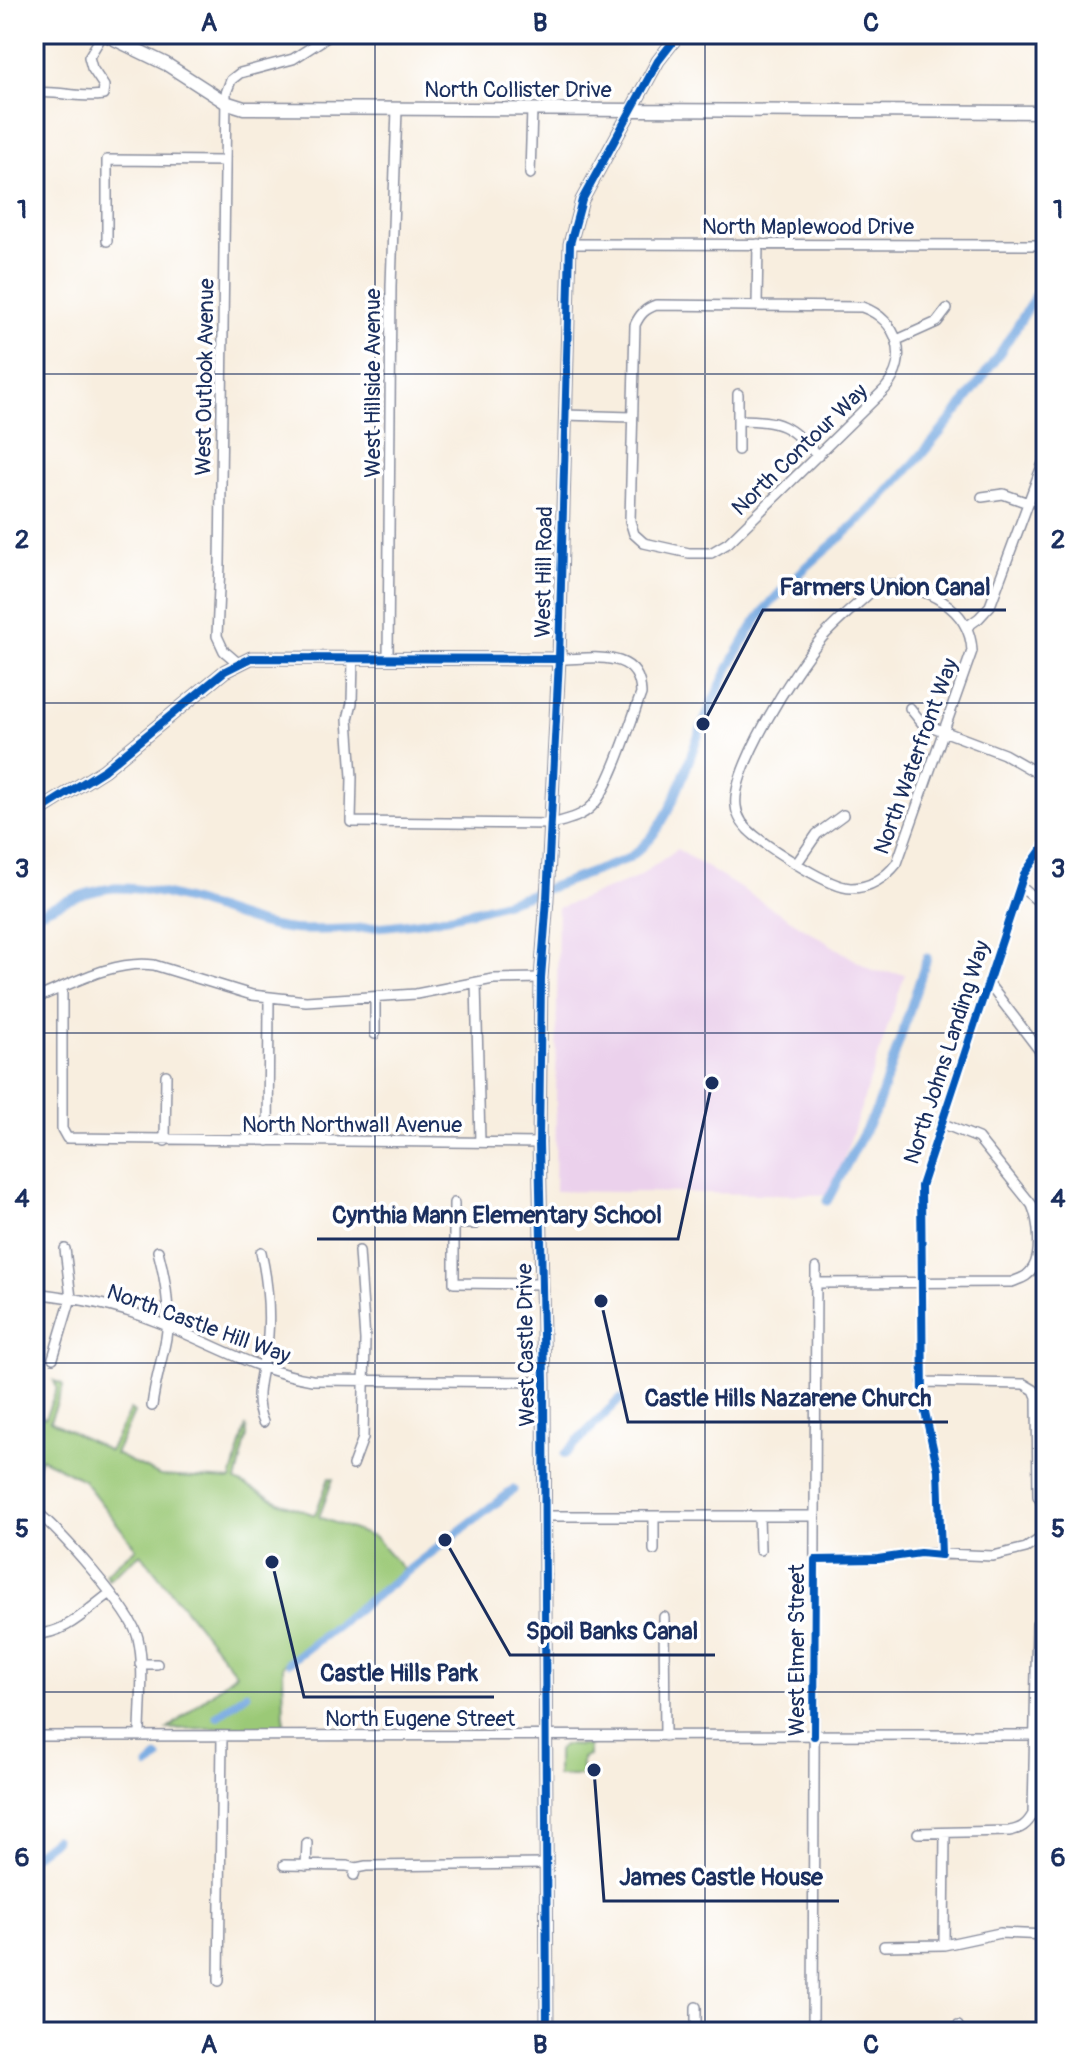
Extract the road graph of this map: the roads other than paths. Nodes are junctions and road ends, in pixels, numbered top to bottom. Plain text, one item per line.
1 (103, 34) edge
2 (332, 34) edge
3 (679, 34) edge
4 (34, 93) edge
5 (225, 102) junction
6 (397, 109) junction
7 (532, 109) junction
8 (633, 109) junction
9 (1046, 112) edge
10 (225, 161) junction
11 (530, 174) dead end
12 (107, 241) dead end
13 (570, 244) junction
14 (758, 244) junction
15 (1046, 245) edge
16 (757, 305) junction
17 (947, 309) dead end
18 (897, 340) junction
19 (738, 394) dead end
20 (564, 415) junction
21 (632, 417) junction
22 (738, 420) junction
23 (738, 450) dead end
24 (1046, 455) edge
25 (818, 456) junction
26 (982, 497) dead end
27 (1028, 503) junction
28 (968, 626) junction
29 (353, 658) junction
30 (388, 658) junction
31 (559, 659) junction
32 (238, 663) junction
33 (910, 708) dead end
34 (945, 732) junction
35 (1046, 778) edge
36 (34, 814) edge
37 (843, 815) dead end
38 (552, 824) junction
39 (1046, 843) edge
40 (797, 863) junction
41 (1020, 886) junction
42 (1046, 908) edge
43 (541, 978) junction
44 (476, 983) junction
45 (988, 983) junction
46 (62, 988) junction
47 (375, 997) junction
48 (34, 999) edge
49 (269, 999) junction
50 (375, 1034) dead end
51 (1046, 1059) edge
52 (166, 1075) dead end
53 (941, 1123) junction
54 (165, 1141) junction
55 (268, 1141) junction
56 (480, 1142) junction
57 (539, 1143) junction
58 (454, 1203) dead end
59 (453, 1224) junction
60 (476, 1224) dead end
61 (65, 1249) dead end
62 (158, 1251) dead end
63 (359, 1251) dead end
64 (261, 1252) dead end
65 (816, 1268) dead end
66 (921, 1282) junction
67 (815, 1283) junction
68 (542, 1284) junction
69 (34, 1293) edge
70 (71, 1298) junction
71 (167, 1326) junction
72 (53, 1358) dead end
73 (263, 1368) junction
74 (363, 1380) junction
75 (544, 1382) junction
76 (922, 1382) junction
77 (152, 1406) dead end
78 (263, 1422) dead end
79 (353, 1465) dead end
80 (34, 1510) edge
81 (1046, 1510) edge
82 (545, 1516) junction
83 (654, 1516) junction
84 (759, 1516) junction
85 (815, 1516) junction
86 (1046, 1535) edge
87 (654, 1550) dead end
88 (760, 1550) dead end
89 (941, 1555) junction
90 (815, 1560) junction
91 (109, 1594) junction
92 (664, 1617) dead end
93 (1037, 1624) dead end
94 (34, 1634) edge
95 (140, 1664) junction
96 (157, 1664) dead end
97 (1041, 1735) edge
98 (34, 1736) edge
99 (140, 1736) junction
100 (222, 1736) junction
101 (546, 1736) junction
102 (665, 1736) junction
103 (814, 1736) junction
104 (918, 1833) dead end
105 (945, 1833) junction
106 (307, 1843) dead end
107 (547, 1864) junction
108 (284, 1865) dead end
109 (306, 1866) junction
110 (1046, 1935) edge
111 (944, 1945) junction
112 (884, 1946) dead end
113 (219, 1981) dead end
114 (1046, 1993) edge
115 (696, 2007) dead end
116 (547, 2032) edge
117 (696, 2032) edge
118 (813, 2032) edge
119 (1045, 2032) edge

1 - 4 street
1 - 5 street, North Collister Drive
2 - 5 street
3 - 8 street, West Hill Road
5 - 6 street, North Collister Drive
5 - 10 street, West Outlook Avenue
6 - 7 street, North Collister Drive
6 - 30 street, West Hillside Avenue
7 - 8 street, North Collister Drive
7 - 11 street
8 - 9 street, North Collister Drive
8 - 13 street, West Hill Road
10 - 12 street
10 - 32 street, West Outlook Avenue
13 - 14 street, North Maplewood Drive
13 - 20 street, West Hill Road
14 - 15 street, North Maplewood Drive
14 - 16 street
16 - 18 street
16 - 21 street
17 - 18 street
18 - 25 street, North Contour Way
19 - 22 street
20 - 21 street
20 - 31 street, West Hill Road
21 - 25 street, North Contour Way
22 - 23 street
22 - 25 street
24 - 27 street
26 - 27 street
27 - 28 street
28 - 34 street, North Waterfront Way
28 - 40 street
29 - 30 street, West Hill Road
29 - 32 street, West Hill Road
29 - 38 street
30 - 31 street, West Hill Road
31 - 38 street, West Castle Drive
31 - 38 street
32 - 36 street, West Hill Road
33 - 34 street
34 - 35 street
34 - 40 street, North Waterfront Way
37 - 40 street
38 - 43 street, West Castle Drive
39 - 41 street, North Johns Landing Way
41 - 42 street
41 - 45 street, North Johns Landing Way
43 - 44 street
43 - 57 street, West Castle Drive
44 - 47 street
44 - 56 street
45 - 51 street
45 - 53 street, North Johns Landing Way
46 - 48 street
46 - 49 street
46 - 54 street, North Northwall Avenue
47 - 49 street
47 - 50 street
49 - 55 street
52 - 54 street
53 - 66 street, North Johns Landing Way
53 - 66 street
54 - 55 street, North Northwall Avenue
55 - 56 street, North Northwall Avenue
56 - 57 street, North Northwall Avenue
57 - 68 street, West Castle Drive
58 - 59 street
59 - 60 street
59 - 68 street
61 - 70 street
62 - 71 street
63 - 74 street
64 - 73 street
65 - 67 street, West Elmer Street
66 - 67 street
66 - 76 street, North Johns Landing Way
67 - 85 street, West Elmer Street
68 - 75 street, West Castle Drive
69 - 70 street, North Castle Hill Way
70 - 71 street, North Castle Hill Way
70 - 72 street
71 - 73 street, North Castle Hill Way
71 - 77 street
73 - 74 street, North Castle Hill Way
73 - 78 street
74 - 75 street, North Castle Hill Way
74 - 79 street
75 - 82 street, West Castle Drive
76 - 81 street
76 - 89 street, North Johns Landing Way
80 - 91 street
82 - 83 street
82 - 101 street, West Castle Drive
83 - 84 street
83 - 87 street
84 - 85 street
84 - 88 street
85 - 90 street, West Elmer Street
86 - 89 street
89 - 90 street
90 - 103 street, West Elmer Street
91 - 94 street
91 - 95 street
92 - 102 street
93 - 97 street
95 - 96 street
95 - 99 street
97 - 103 street, North Eugene Street
97 - 105 street
98 - 99 street, North Eugene Street
99 - 100 street, North Eugene Street
100 - 101 street, North Eugene Street
100 - 113 street
101 - 102 street, North Eugene Street
101 - 107 street, West Castle Drive
102 - 103 street, North Eugene Street
103 - 118 street, West Elmer Street
104 - 105 street
105 - 111 street
106 - 109 street
107 - 109 street
107 - 116 street, West Castle Drive
108 - 109 street
110 - 111 street
111 - 112 street
114 - 119 street
115 - 117 street

